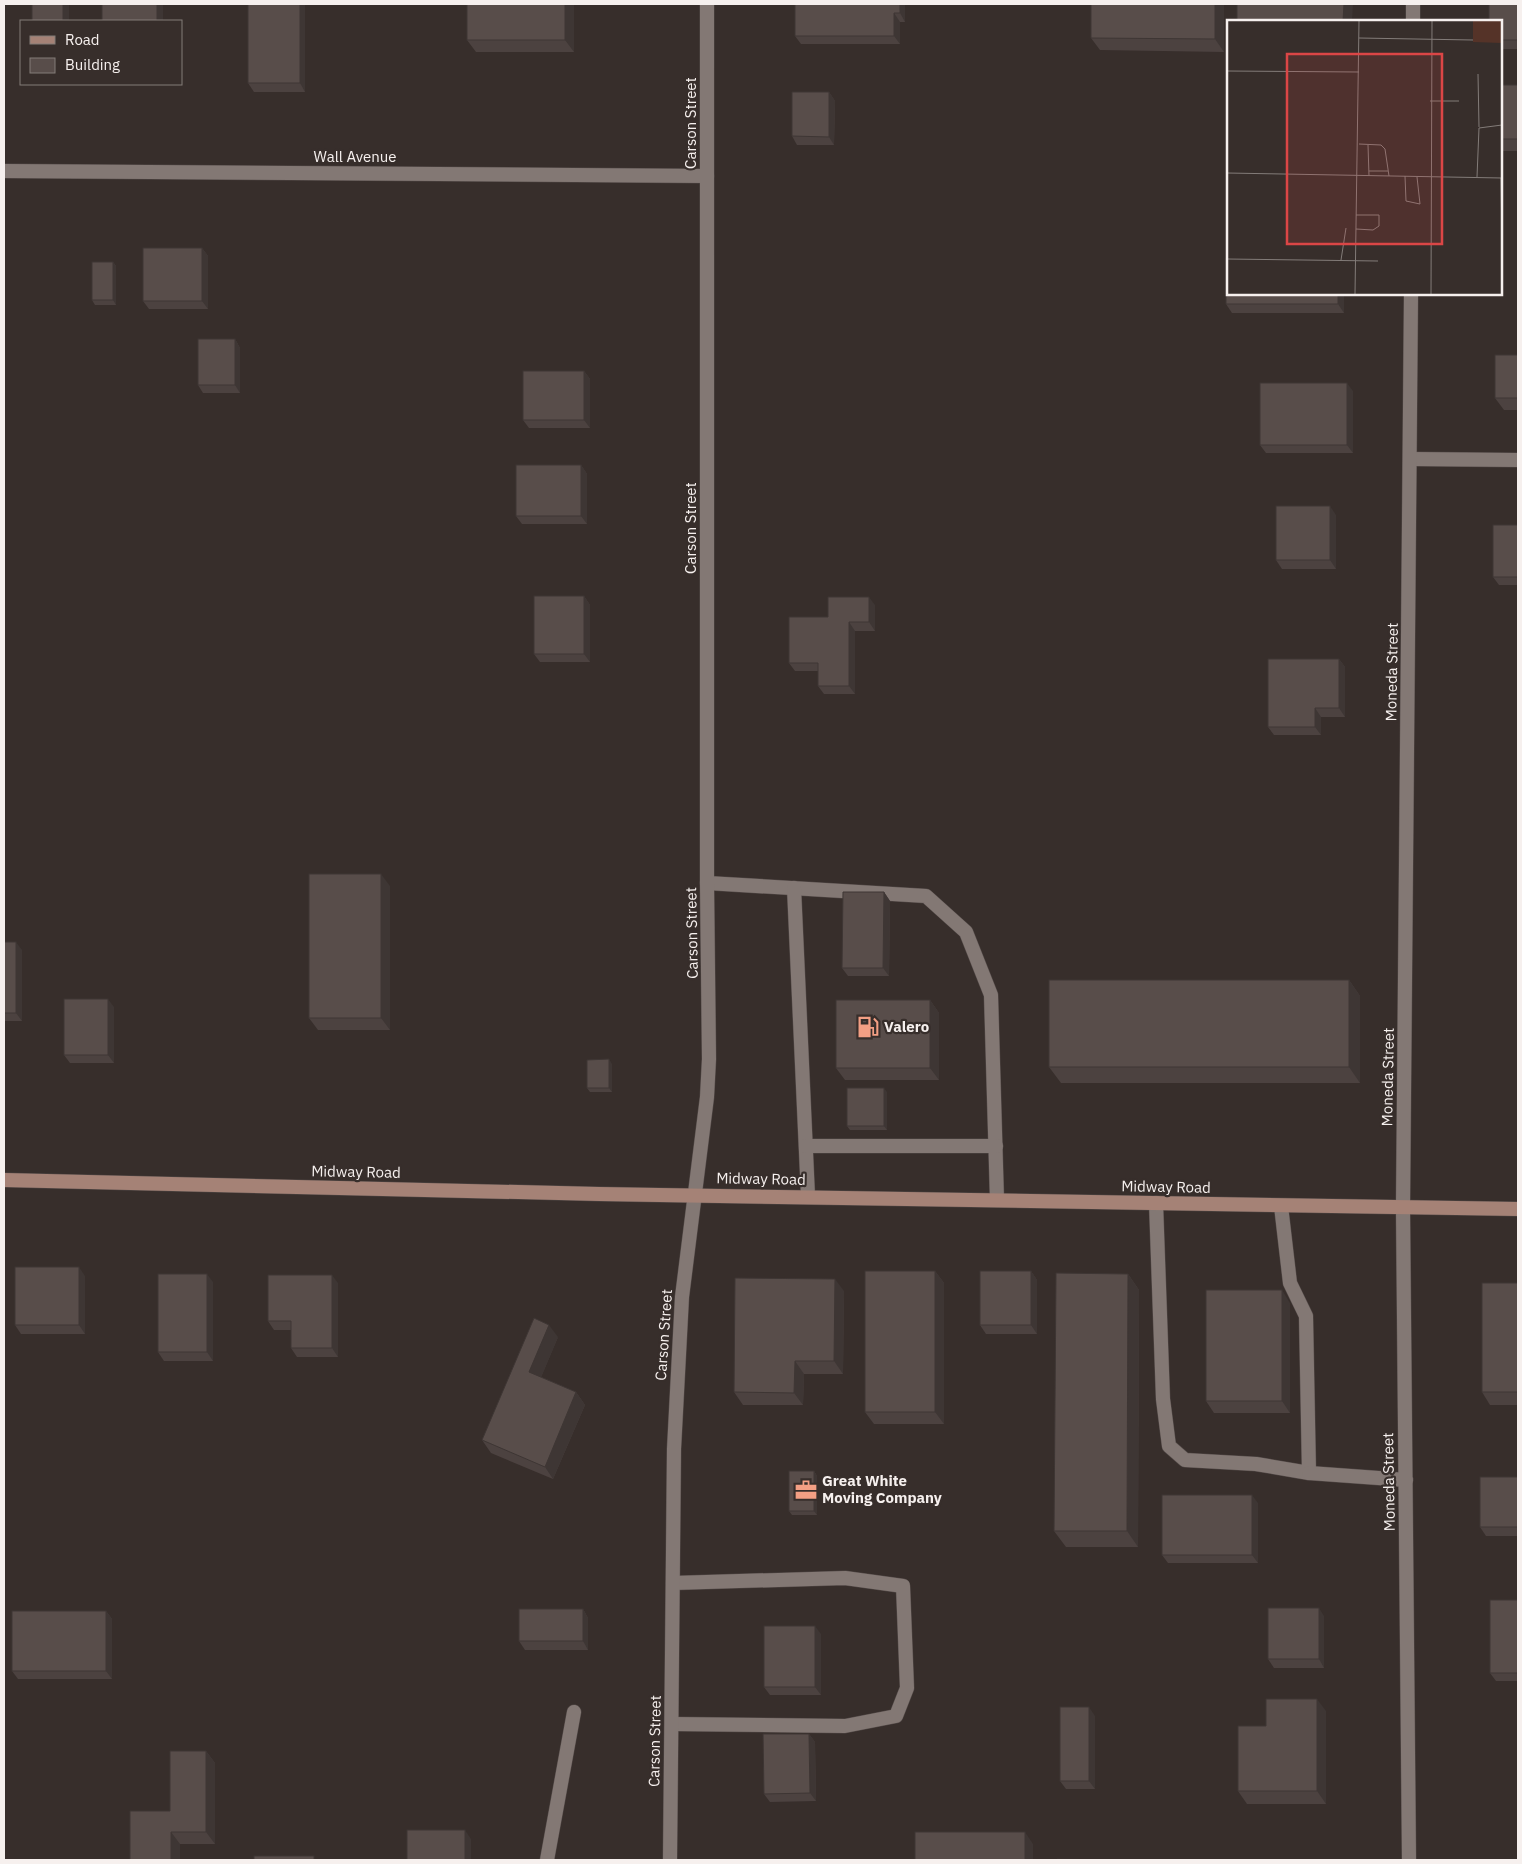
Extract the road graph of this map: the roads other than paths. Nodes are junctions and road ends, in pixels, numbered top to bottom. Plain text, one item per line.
1 (707, 4) edge
2 (1414, 4) edge
3 (1413, 20) edge
4 (4, 171) edge
5 (707, 176) junction
6 (1411, 295) edge
7 (1410, 460) junction
8 (1518, 460) edge
9 (707, 883) junction
10 (794, 888) junction
11 (806, 1146) junction
12 (996, 1146) junction
13 (4, 1180) edge
14 (695, 1194) junction
15 (808, 1196) junction
16 (997, 1200) junction
17 (1156, 1203) junction
18 (1281, 1206) junction
19 (1403, 1208) junction
20 (1518, 1209) edge
21 (1309, 1473) junction
22 (1406, 1480) junction
23 (673, 1583) junction
24 (574, 1712) dead end
25 (672, 1724) junction
26 (547, 1860) edge
27 (670, 1860) edge
28 (1409, 1860) edge

1 - 5 street, Carson Street
2 - 3 street
4 - 5 street, Wall Avenue
5 - 9 street, Carson Street
6 - 7 street, Moneda Street
7 - 8 street
7 - 19 street, Moneda Street
9 - 10 street
9 - 14 street, Carson Street
10 - 11 street
10 - 12 street
11 - 12 street
11 - 15 street
12 - 16 street
13 - 14 main road, Midway Road
14 - 15 main road, Midway Road
14 - 23 street, Carson Street
15 - 16 main road, Midway Road
16 - 17 main road, Midway Road
17 - 18 main road, Midway Road
17 - 21 street
18 - 19 main road, Midway Road
18 - 21 street
19 - 20 main road, Midway Road
19 - 22 street, Moneda Street
21 - 22 street
22 - 28 street, Moneda Street
23 - 25 street, Carson Street
23 - 25 street
24 - 26 street
25 - 27 street, Carson Street

